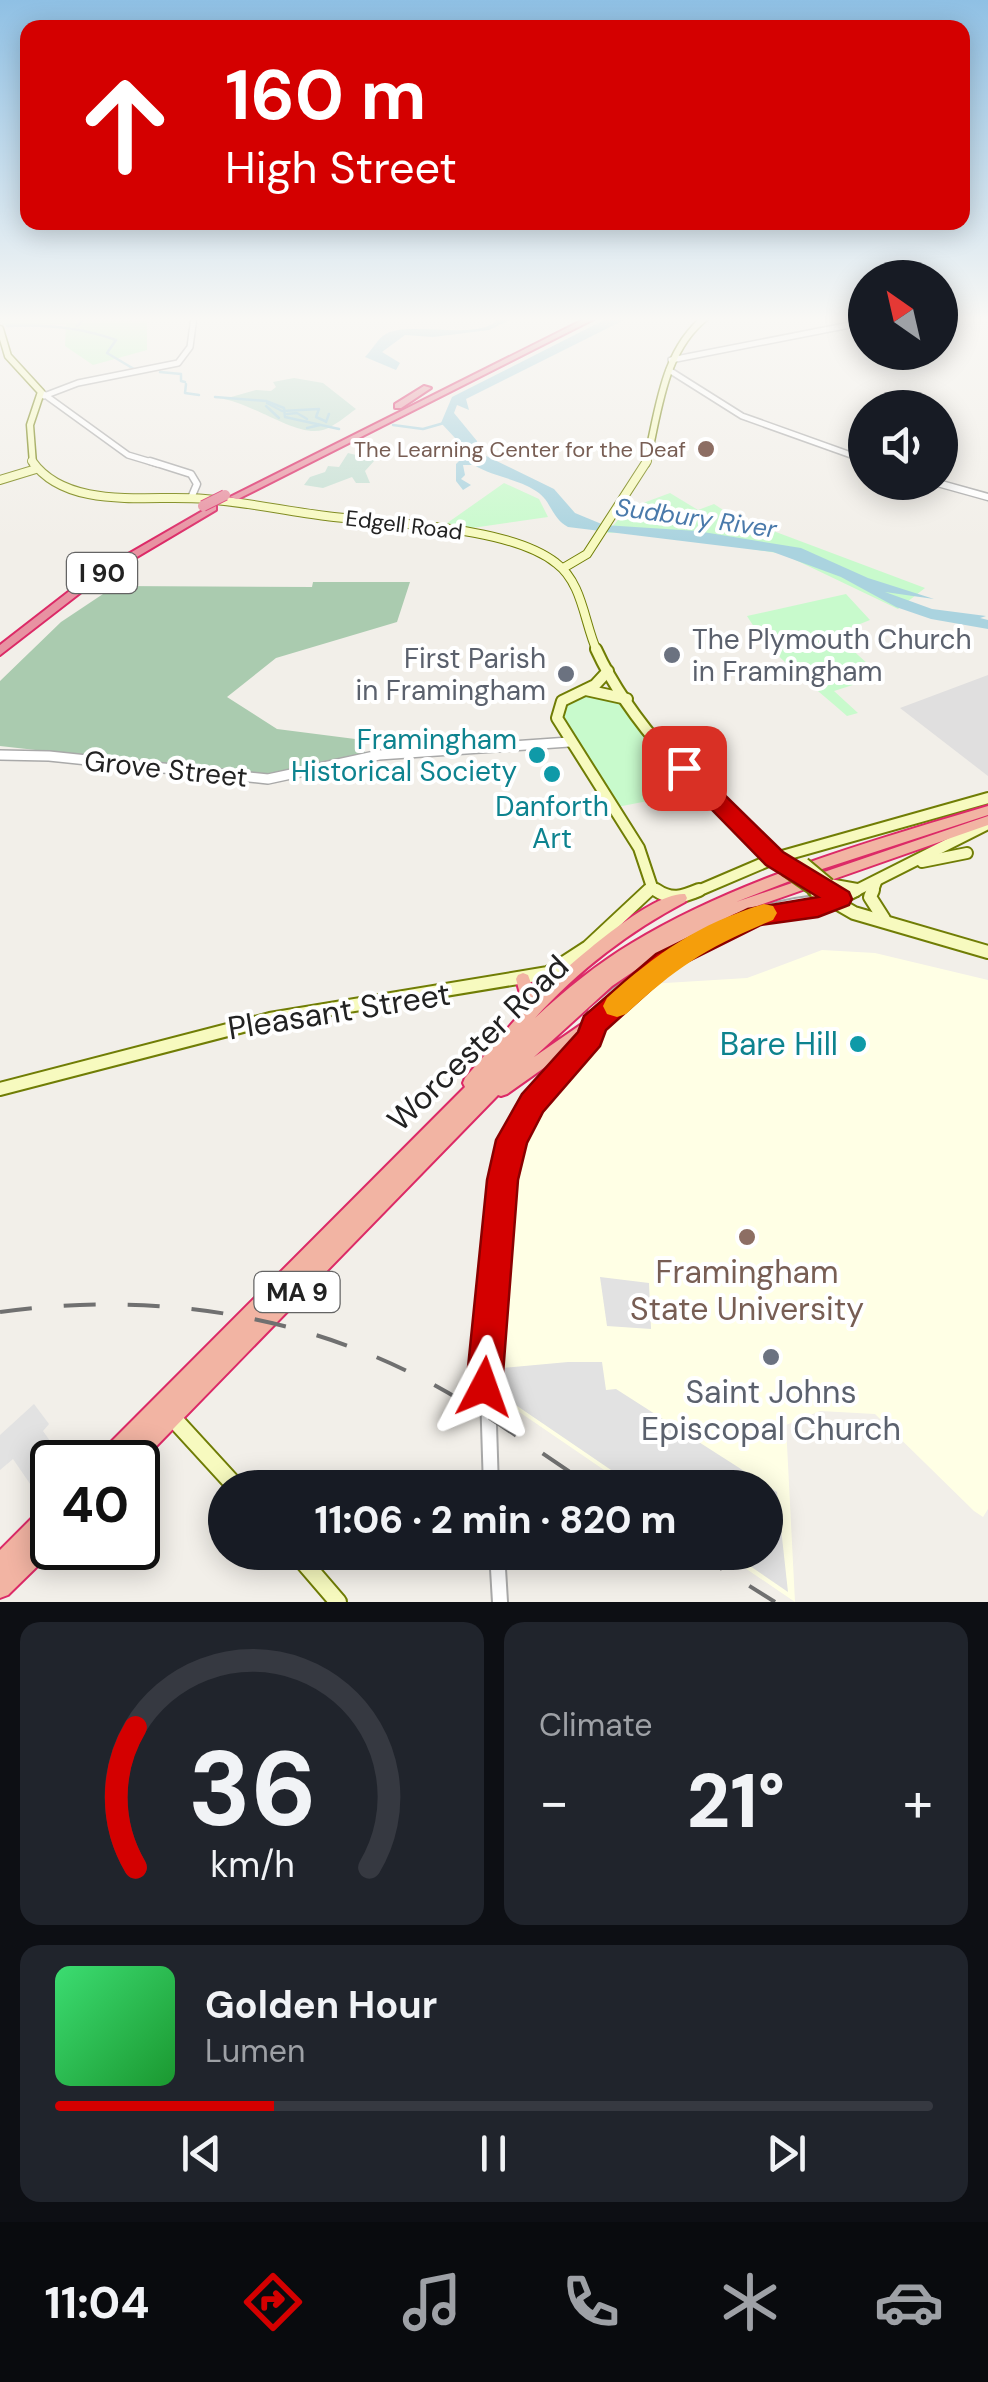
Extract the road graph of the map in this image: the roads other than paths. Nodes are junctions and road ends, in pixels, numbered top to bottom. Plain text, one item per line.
1 (40, 392) edge
2 (52, 392) edge
3 (421, 392) edge
4 (435, 392) edge
5 (443, 392) edge
6 (664, 392) edge
7 (706, 392) edge
8 (43, 395) junction
9 (342, 438) junction
10 (848, 454) edge
11 (36, 469) junction
12 (0, 480) edge
13 (958, 489) edge
14 (230, 496) junction
15 (191, 498) junction
16 (988, 498) edge
17 (208, 507) junction
18 (540, 552) junction
19 (587, 554) junction
20 (565, 567) junction
21 (0, 640) edge
22 (0, 652) edge
23 (608, 671) junction
24 (580, 692) junction
25 (628, 699) junction
26 (569, 742) junction
27 (0, 755) edge
28 (988, 798) edge
29 (988, 810) edge
30 (988, 822) edge
31 (811, 848) junction
32 (967, 853) dead end
33 (775, 858) junction
34 (906, 866) junction
35 (794, 867) junction
36 (878, 880) junction
37 (652, 887) junction
38 (821, 887) junction
39 (862, 888) junction
40 (680, 898) junction
41 (836, 900) junction
42 (888, 923) junction
43 (988, 952) edge
44 (523, 978) junction
45 (528, 1012) junction
46 (594, 1024) junction
47 (0, 1090) edge
48 (464, 1118) junction
49 (428, 1136) junction
50 (172, 1417) junction
51 (127, 1440) edge
52 (148, 1440) edge
53 (221, 1470) edge
54 (490, 1470) edge
55 (30, 1536) edge
56 (30, 1558) edge
57 (0, 1565) edge
58 (310, 1570) edge
59 (499, 1570) edge
60 (0, 1588) edge
61 (338, 1602) edge
62 (500, 1602) edge

1 - 8 main road
2 - 8 street
3 - 9 highway
4 - 9 highway, I 90
5 - 14 highway, I 90
6 - 19 main road
7 - 10 street
8 - 11 main road
8 - 15 street
9 - 14 highway, I 90
11 - 12 main road
11 - 15 main road, Edgell Road
13 - 16 street
14 - 17 highway, I 90, bridge
15 - 18 main road, Edgell Road
17 - 21 highway, I 90
17 - 22 highway, I 90
18 - 19 main road
18 - 20 main road, Edgell Road
19 - 20 main road
20 - 23 main road
23 - 24 main road
23 - 25 main road
24 - 25 main road
24 - 26 main road
25 - 33 main road
26 - 27 street, Grove Street
26 - 37 main road
28 - 31 main road
29 - 49 highway, Worcester Road / MA 9
30 - 34 main road, Worcester Road
30 - 48 highway, Worcester Road / MA 9
31 - 33 main road
31 - 35 main road
32 - 34 main road
33 - 35 main road
33 - 40 main road
34 - 36 main road, Worcester Road
35 - 38 main road, bridge
35 - 38 main road, bridge
36 - 39 main road, Worcester Road
36 - 42 main road
37 - 40 main road
37 - 44 main road, Pleasant Street
38 - 39 main road
38 - 41 main road
39 - 41 main road, Worcester Road
40 - 45 highway
41 - 42 main road
41 - 46 street
42 - 43 main road
44 - 45 highway
44 - 47 main road, Pleasant Street
45 - 49 highway
46 - 48 highway
46 - 54 street
48 - 50 highway, Worcester Road / MA 9
49 - 51 highway, Worcester Road / MA 9
50 - 52 highway, Worcester Road / MA 9
50 - 53 main road
55 - 57 highway
56 - 60 highway
58 - 61 main road
59 - 62 street

